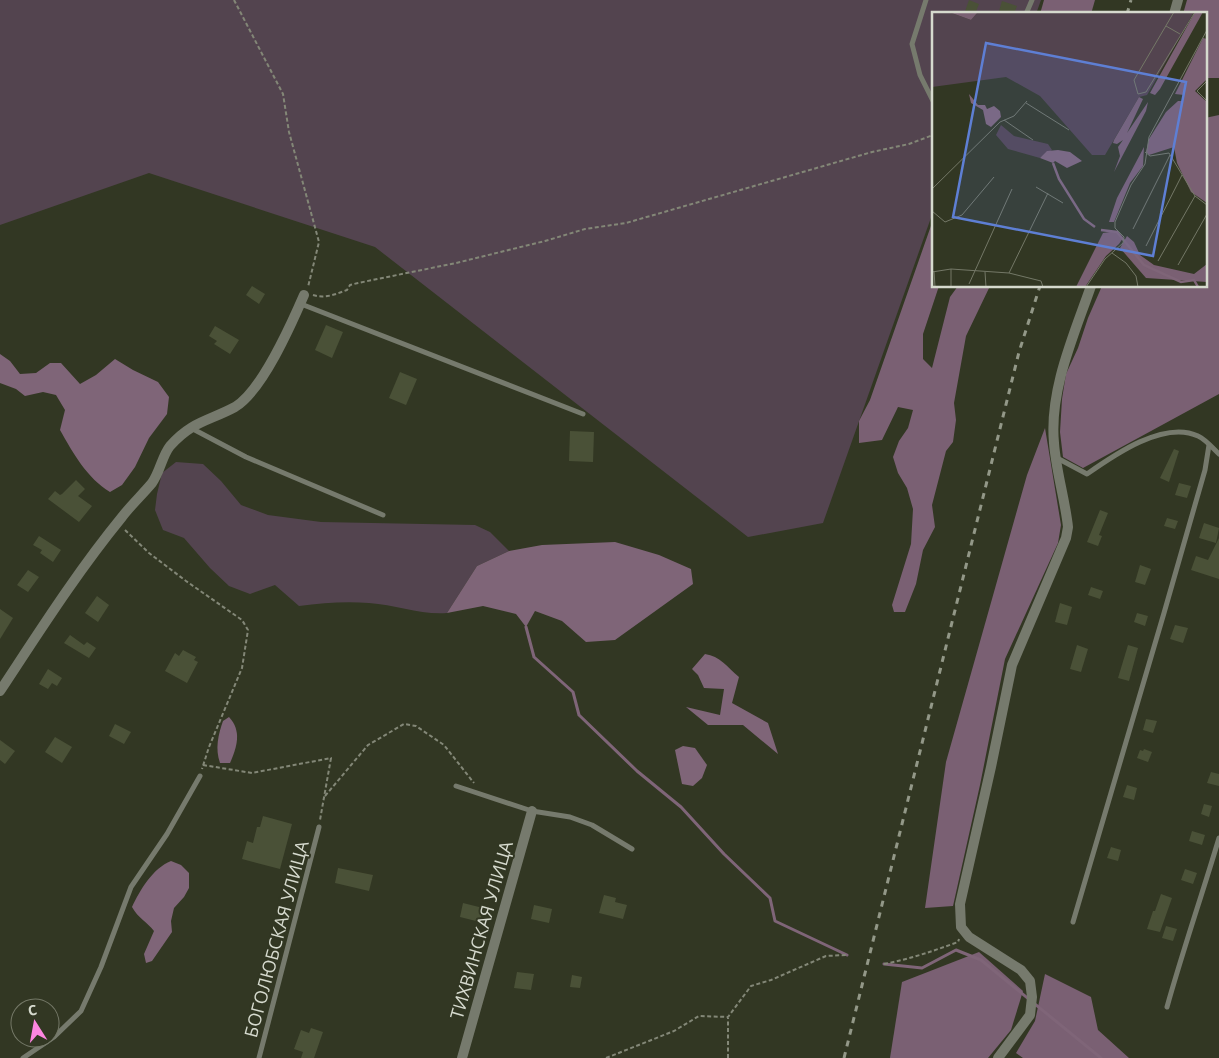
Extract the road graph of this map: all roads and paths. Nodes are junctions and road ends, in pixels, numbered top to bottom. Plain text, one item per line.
1 (234, 0) edge
2 (926, 0) edge
3 (1032, 0) edge
4 (1027, 12) edge
5 (932, 99) edge
6 (932, 134) edge
7 (1090, 288) edge
8 (302, 300) joint
9 (583, 414) dead end
10 (191, 427) junction
11 (1209, 445) junction
12 (1219, 454) edge
13 (1056, 458) junction
14 (383, 515) dead end
15 (116, 524) junction
16 (0, 691) edge
17 (203, 765) junction
18 (200, 776) joint
19 (456, 786) dead end
20 (324, 796) junction
21 (491, 797) junction
22 (532, 811) junction
23 (319, 827) joint
24 (1219, 838) edge
25 (632, 849) dead end
26 (1073, 922) dead end
27 (964, 931) junction
28 (847, 955) dead end
29 (884, 964) dead end
30 (1167, 1007) dead end
31 (728, 1017) junction
32 (23, 1058) edge
33 (259, 1058) edge
34 (462, 1058) edge
35 (606, 1058) edge
36 (728, 1058) edge
37 (998, 1058) edge

1 - 6 path
2 - 5 lane
3 - 4 lane
7 - 13 street
8 - 9 lane
8 - 10 street
10 - 14 lane
10 - 15 street
11 - 12 lane
11 - 13 lane
11 - 26 lane
13 - 27 street
15 - 16 street
15 - 17 path
17 - 18 path
17 - 20 path
18 - 32 lane
19 - 21 lane
20 - 21 path
20 - 23 path
21 - 22 lane
22 - 25 lane
22 - 34 street, ТИХВИНСКАЯ УЛИЦА
23 - 33 lane, БОГОЛЮБСКАЯ УЛИЦА
24 - 30 lane
27 - 29 path
27 - 37 street
28 - 31 path
31 - 35 path
31 - 36 path

